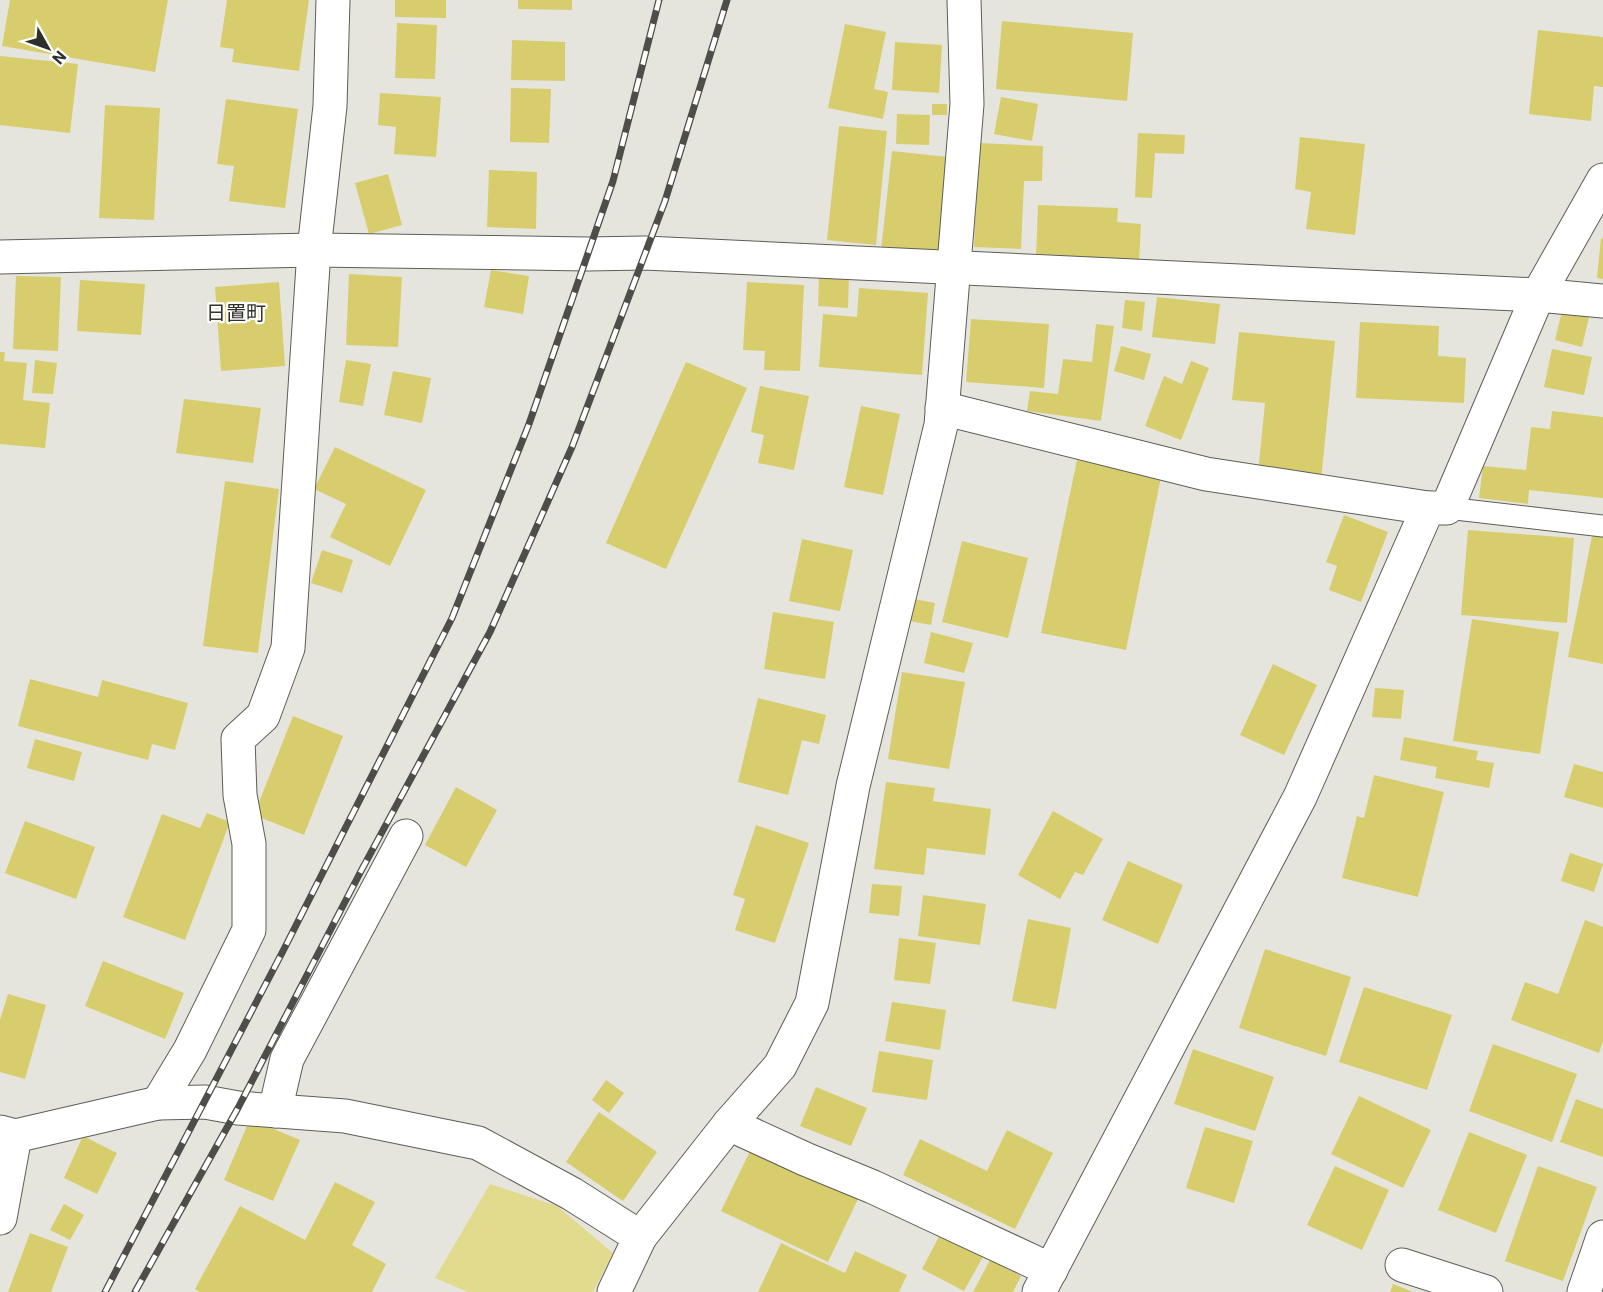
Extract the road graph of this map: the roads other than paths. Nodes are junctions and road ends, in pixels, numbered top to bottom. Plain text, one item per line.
1 (333, 0) edge
2 (964, 0) edge
3 (1603, 180) edge
4 (314, 250) junction
5 (0, 257) edge
6 (953, 267) junction
7 (1538, 295) junction
8 (1603, 301) edge
9 (942, 408) junction
10 (1437, 508) junction
11 (1603, 526) edge
12 (406, 836) dead end
13 (158, 1103) junction
14 (275, 1111) junction
15 (729, 1124) junction
16 (8, 1134) edge
17 (0, 1218) edge
18 (640, 1237) junction
19 (1603, 1237) edge
20 (1402, 1265) dead end
21 (1045, 1281) edge
22 (614, 1292) edge
23 (1486, 1292) edge
24 (1584, 1292) edge

1 - 4 street
2 - 6 street
3 - 7 street
4 - 5 street
4 - 6 street
4 - 13 street
6 - 7 street
6 - 9 street
7 - 8 street
7 - 10 street
9 - 10 street
9 - 15 street
10 - 11 lane
10 - 21 street
12 - 14 street
13 - 14 street
13 - 16 street
14 - 18 street
15 - 18 street
15 - 21 street
16 - 17 street
18 - 22 street
19 - 24 street
20 - 23 street

